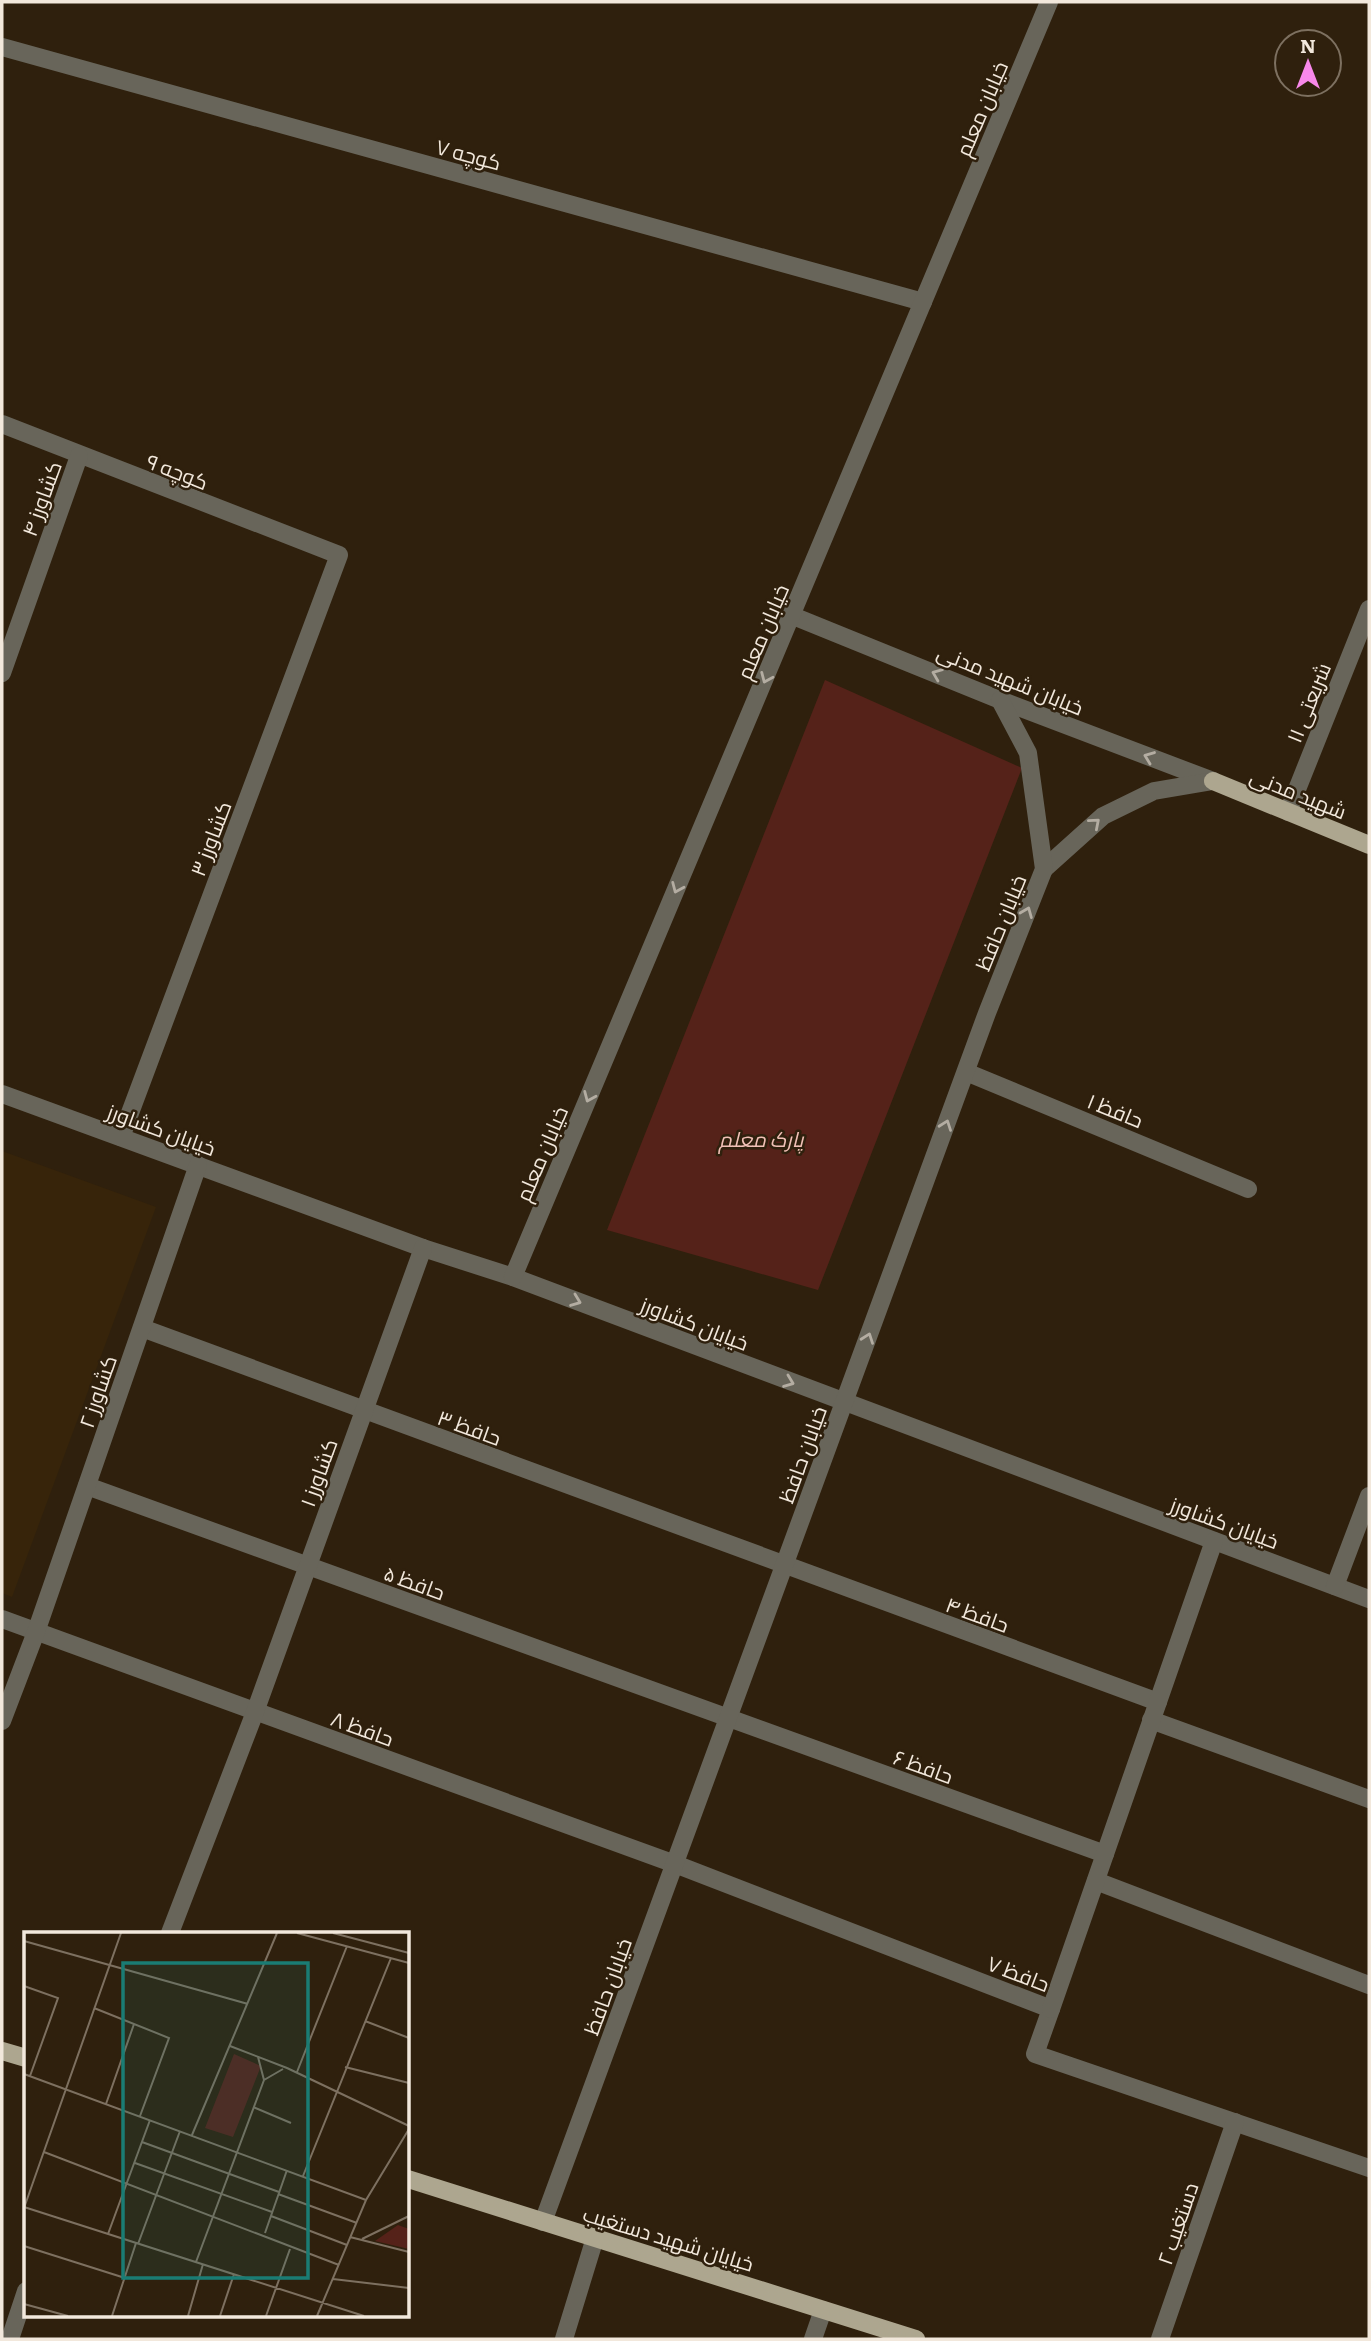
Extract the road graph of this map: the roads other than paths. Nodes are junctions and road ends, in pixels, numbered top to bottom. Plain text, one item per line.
1 (1048, 2) edge
2 (2, 47) edge
3 (923, 302) junction
4 (2, 424) edge
5 (79, 457) junction
6 (339, 555) joint
7 (1369, 609) edge
8 (793, 616) junction
9 (2, 673) edge
10 (1000, 700) junction
11 (1213, 781) junction
12 (1288, 812) junction
13 (1369, 845) edge
14 (1045, 869) junction
15 (966, 1072) junction
16 (2, 1094) edge
17 (121, 1138) junction
18 (198, 1165) junction
19 (1248, 1189) dead end
20 (423, 1248) junction
21 (513, 1277) junction
22 (142, 1328) junction
23 (844, 1402) junction
24 (364, 1411) junction
25 (87, 1486) junction
26 (1369, 1496) edge
27 (1214, 1541) junction
28 (307, 1566) junction
29 (784, 1567) junction
30 (1335, 1586) junction
31 (1369, 1599) edge
32 (2, 1619) edge
33 (36, 1632) junction
34 (1157, 1702) junction
35 (255, 1712) junction
36 (728, 1720) junction
37 (1152, 1720) junction
38 (2, 1721) edge
39 (1369, 1799) edge
40 (1105, 1854) junction
41 (675, 1864) junction
42 (1096, 1881) junction
43 (170, 1932) edge
44 (1369, 1985) edge
45 (1051, 2009) junction
46 (2, 2050) edge
47 (24, 2057) edge
48 (1235, 2122) junction
49 (1369, 2168) edge
50 (410, 2180) edge
51 (543, 2222) junction
52 (595, 2238) junction
53 (24, 2296) edge
54 (823, 2310) junction
55 (7, 2338) edge
56 (564, 2339) edge
57 (813, 2339) edge
58 (916, 2339) edge
59 (1160, 2339) edge

1 - 3 street, خیابان معلم
2 - 3 street, کوچه ۷
3 - 8 street, خیابان معلم
4 - 5 street, کوچه ۹
5 - 6 street, کوچه ۹
5 - 9 street, کشاورز ۴
6 - 17 street, کشاورز ۳
7 - 12 street, شریعتی ۱۱
10 -> 8 street, خیابان شهید مدنی
8 -> 21 street, خیابان معلم
11 -> 10 street, خیابان شهید مدنی
10 - 14 street, خیابان حافظ
11 - 12 main road, شهید مدنی
14 -> 11 street
12 - 13 main road, شهید مدنی
15 -> 14 street, خیابان حافظ
15 - 19 street, حافظ ۱
23 -> 15 street, خیابان حافظ
16 - 17 street, خیایان کشاورز
17 - 18 street, خیایان کشاورز
18 - 20 street, خیایان کشاورز
18 - 22 street, کشاورز ۲
20 - 21 street, خیایان کشاورز
20 - 24 street, کشاورز ۱
21 -> 23 street, خیایان کشاورز
22 - 24 street, حافظ ۳
22 - 25 street, کشاورز ۲
23 - 27 street, خیایان کشاورز
23 - 29 street, خیابان حافظ
24 - 28 street, کشاورز ۱
24 - 29 street, حافظ ۳
25 - 28 street, حافظ ۵
25 - 33 street, کشاورز ۲
26 - 30 street
27 - 30 street, خیایان کشاورز
27 - 34 street
28 - 35 street, کشاورز ۱
28 - 36 street, حافظ ۵
29 - 34 street, حافظ ۴
29 - 36 street, خیابان حافظ
30 - 31 street, خیایان کشاورز
32 - 33 street, حافظ ۸
33 - 35 street, حافظ ۸
33 - 38 street, کشاورز ۲
34 - 37 street
35 - 41 street, حافظ ۸
35 - 43 street, کشاورز ۱
36 - 40 street, حافظ ۶
36 - 41 street, خیابان حافظ
37 - 39 street
37 - 40 street
40 - 42 street
41 - 45 street, حافظ ۷
41 - 51 street, خیابان حافظ
42 - 44 street
42 - 45 street
45 - 48 street, حافظ ۷
46 - 47 main road
48 - 49 street, حافظ ۷
48 - 59 street, دستغیب ۲
50 - 51 main road, خیایان شهید دستغیب
51 - 52 main road, خیایان شهید دستغیب
52 - 54 main road, خیایان شهید دستغیب
52 - 56 street
53 - 55 street
54 - 57 street
54 - 58 main road, خیایان شهید دستغیب

